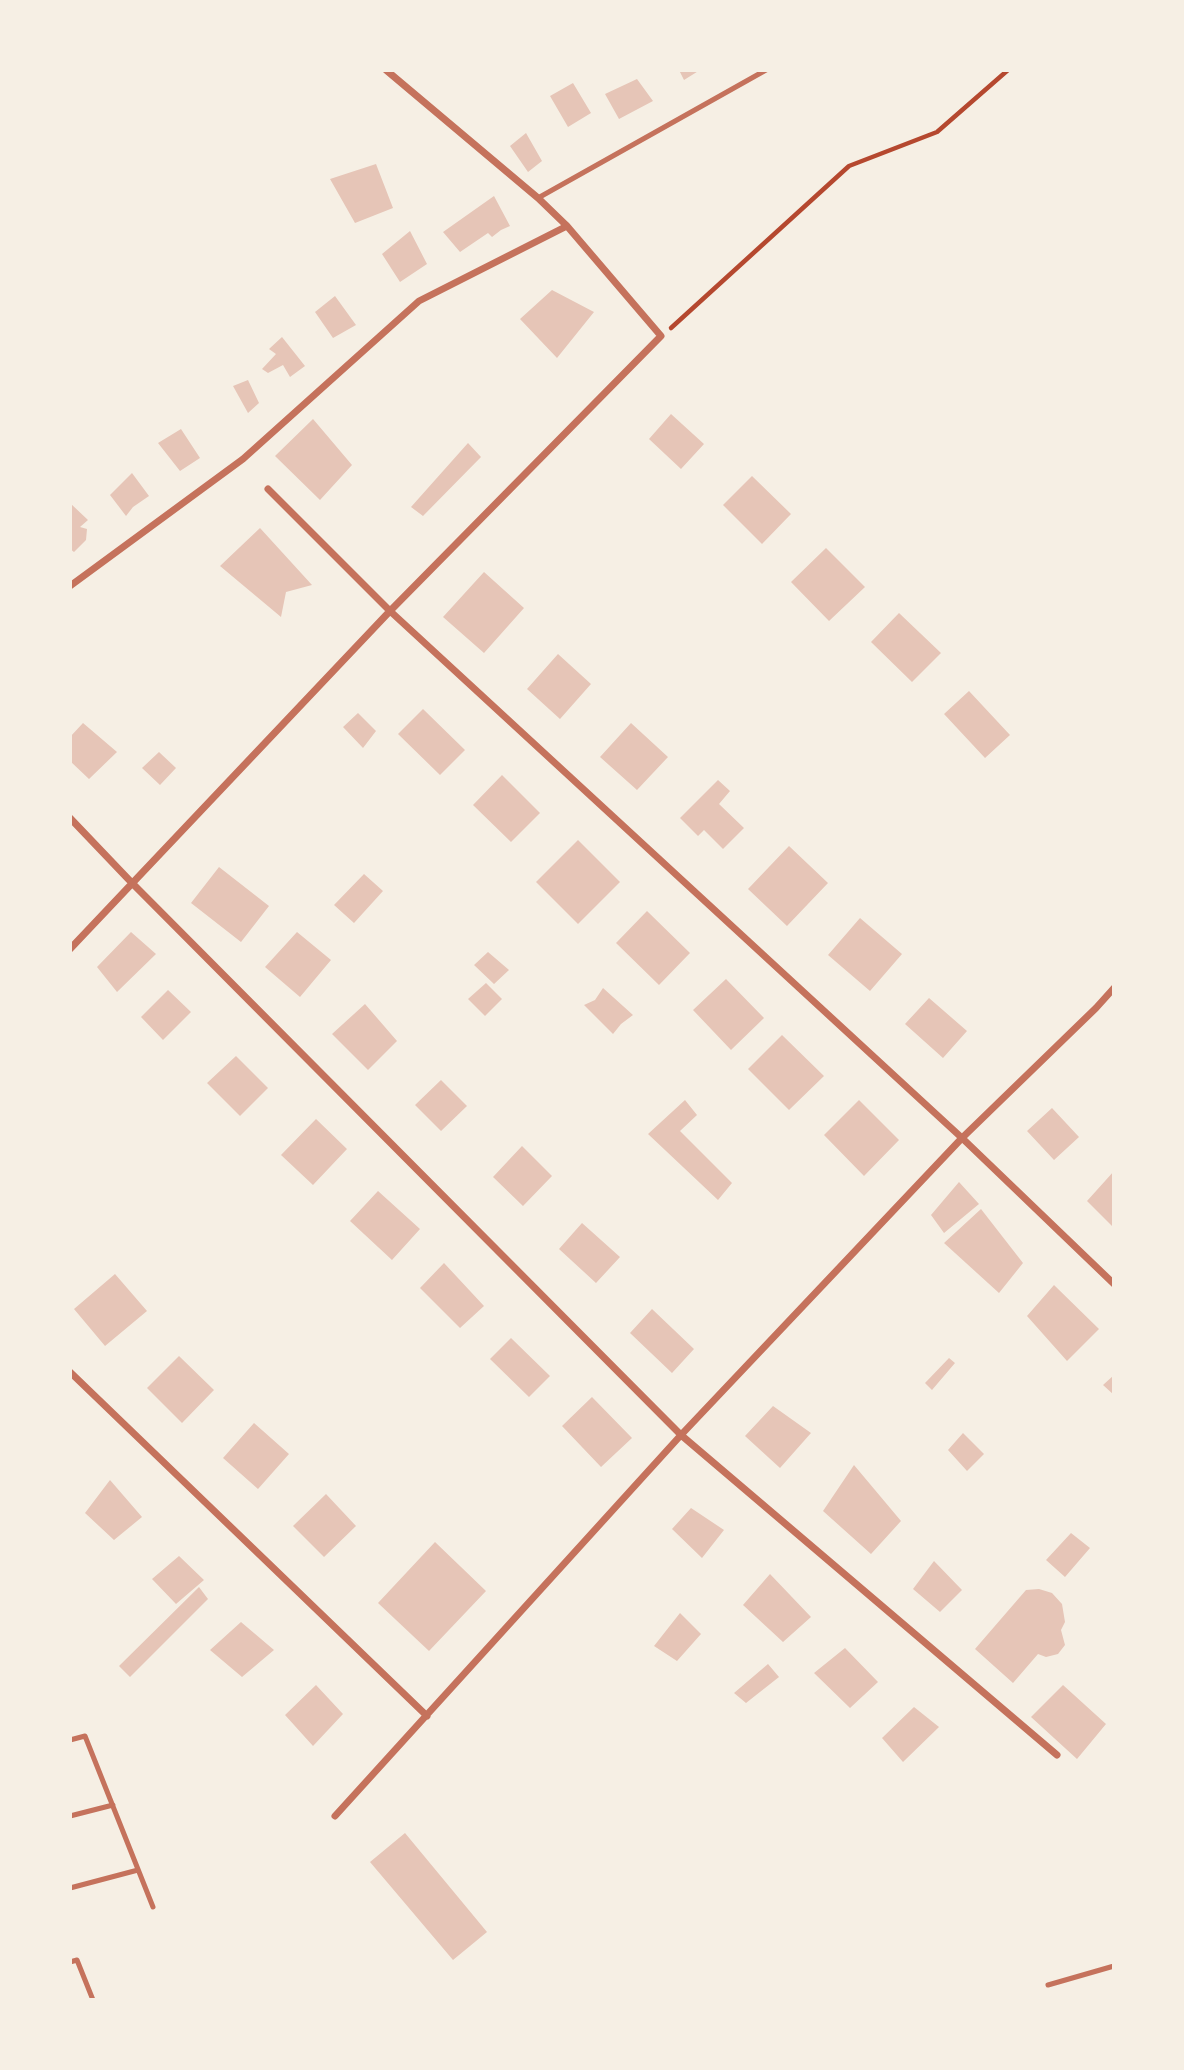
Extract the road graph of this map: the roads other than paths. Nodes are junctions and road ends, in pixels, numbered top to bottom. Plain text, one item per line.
1 (386, 70) edge
2 (766, 70) edge
3 (538, 198) junction
4 (567, 226) junction
5 (268, 489) dead end
6 (70, 586) edge
7 (390, 611) junction
8 (70, 818) edge
9 (132, 883) junction
10 (70, 949) edge
11 (1114, 988) edge
12 (962, 1138) junction
13 (1114, 1284) edge
14 (70, 1372) edge
15 (681, 1435) junction
16 (427, 1716) junction
17 (70, 1740) edge
18 (1057, 1755) dead end
19 (113, 1805) junction
20 (70, 1816) edge
21 (335, 1816) dead end
22 (138, 1870) junction
23 (70, 1888) edge
24 (153, 1907) dead end
25 (70, 1962) edge
26 (1114, 1966) edge
27 (1048, 1984) dead end
28 (93, 2000) edge

1 - 3 street
2 - 3 lane
3 - 4 street
4 - 6 street
4 - 7 street
5 - 7 street
7 - 9 street
7 - 12 street
8 - 9 street
9 - 10 street
9 - 15 street
11 - 12 street
12 - 13 street
12 - 15 street
14 - 16 street
15 - 16 street
15 - 18 street
16 - 21 street
17 - 19 lane
19 - 20 lane
19 - 22 lane
22 - 23 lane
22 - 24 lane
25 - 28 lane
26 - 27 lane

